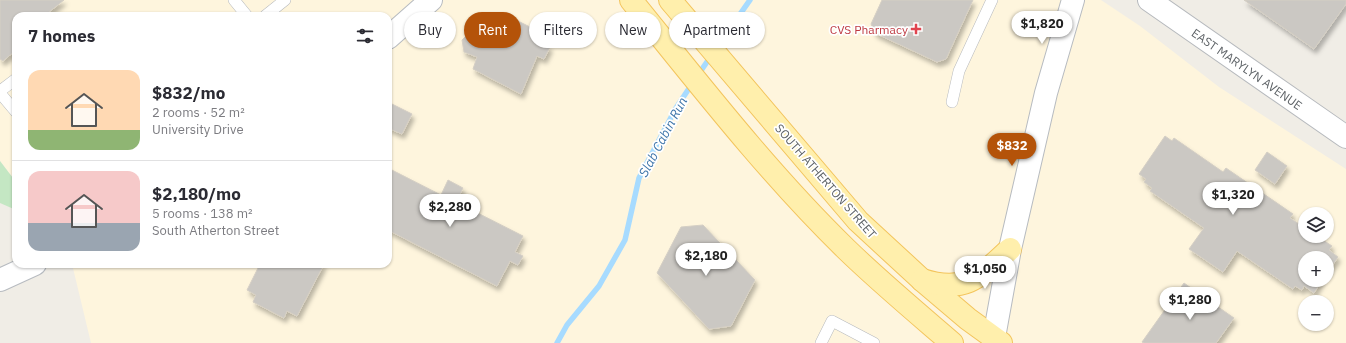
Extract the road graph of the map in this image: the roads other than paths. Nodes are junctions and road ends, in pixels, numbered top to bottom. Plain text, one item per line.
1 (235, 0) edge
2 (285, 0) edge
3 (431, 0) edge
4 (631, 0) edge
5 (670, 0) edge
6 (992, 0) edge
7 (1073, 0) edge
8 (1148, 0) edge
9 (244, 12) edge
10 (270, 12) edge
11 (392, 34) edge
12 (12, 82) edge
13 (0, 92) edge
14 (952, 102) dead end
15 (12, 107) edge
16 (1346, 137) edge
17 (1010, 248) junction
18 (26, 268) edge
19 (0, 280) edge
20 (922, 280) junction
21 (996, 341) edge
22 (821, 343) edge
23 (874, 343) edge
24 (952, 343) edge

1 - 9 lane
2 - 10 lane
3 - 11 main road
4 - 24 main road
5 - 20 main road, SOUTH ATHERTON STREET
6 - 14 lane
7 - 17 main road
8 - 16 main road, EAST MARYLYN AVENUE
12 - 13 lane
13 - 15 lane
17 - 20 main road
17 - 21 main road
18 - 19 main road
20 - 21 main road, SOUTH ATHERTON STREET
22 - 23 lane

